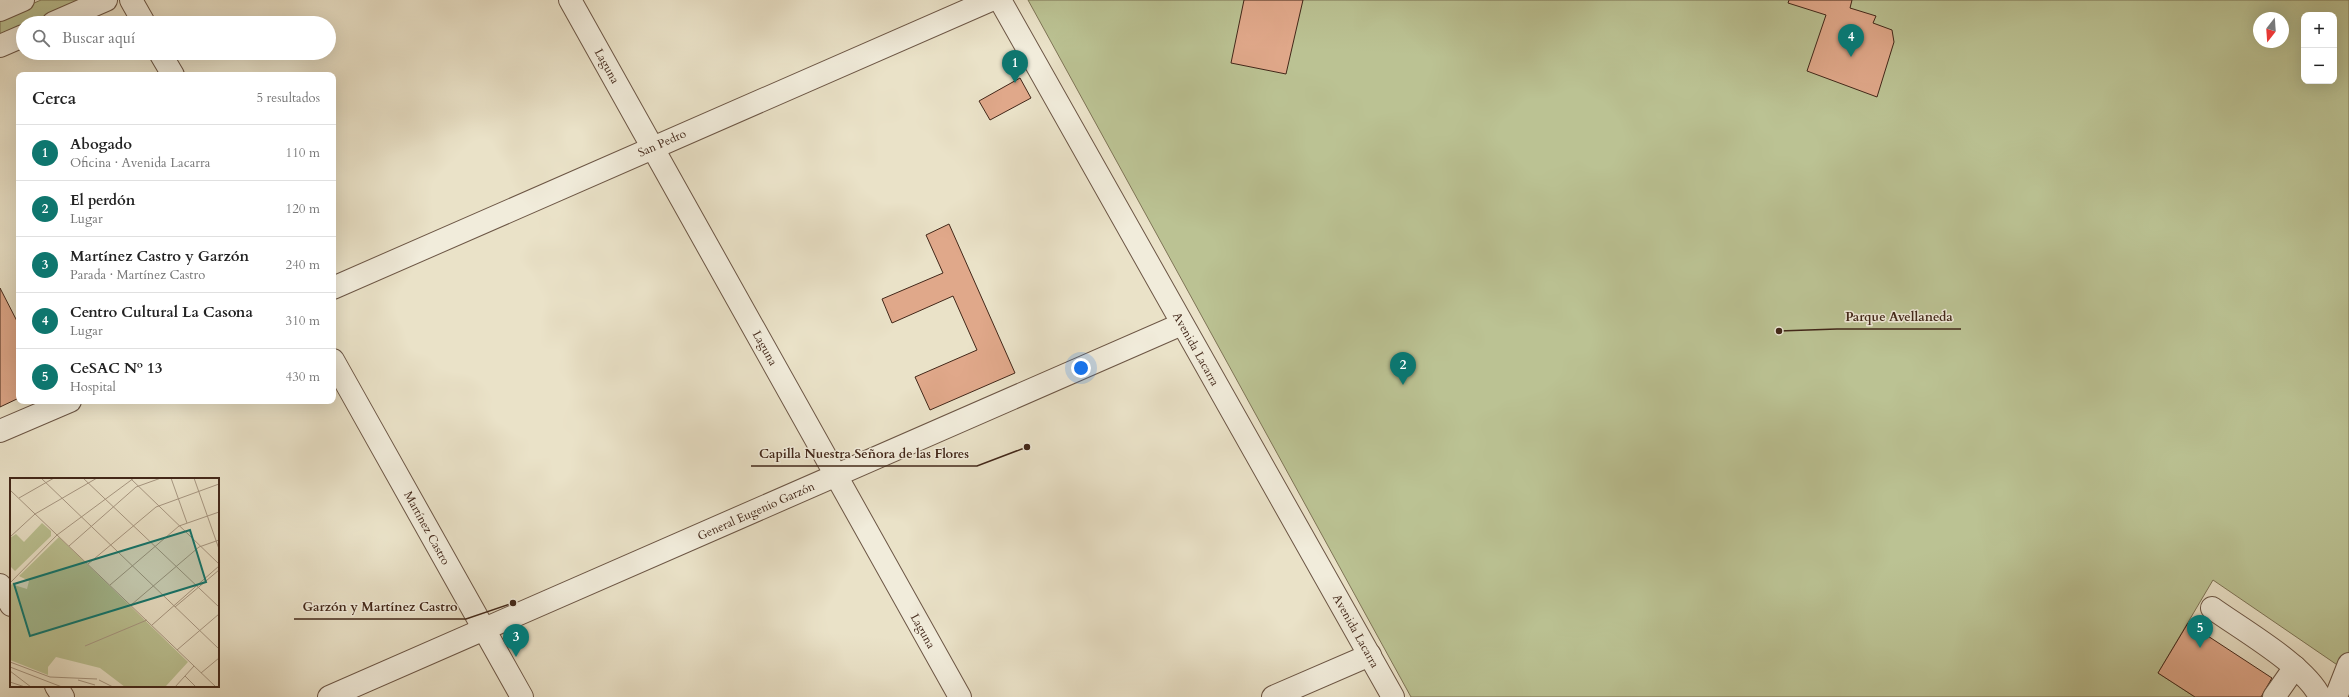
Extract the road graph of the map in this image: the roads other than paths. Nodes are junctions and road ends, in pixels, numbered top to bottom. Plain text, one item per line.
1 (23, 0) edge
2 (106, 0) edge
3 (131, 0) edge
4 (570, 0) edge
5 (991, 0) edge
6 (1000, 0) edge
7 (0, 10) edge
8 (69, 16) edge
9 (140, 16) edge
10 (16, 39) edge
11 (0, 46) edge
12 (164, 60) edge
13 (171, 72) edge
14 (652, 147) junction
15 (336, 287) edge
16 (1182, 324) junction
17 (336, 365) edge
18 (63, 404) edge
19 (0, 431) edge
20 (837, 476) junction
21 (0, 585) edge
22 (10, 603) edge
23 (2212, 608) dead end
24 (483, 630) junction
25 (1370, 655) junction
26 (2349, 664) edge
27 (2295, 667) junction
28 (57, 687) edge
29 (63, 697) edge
30 (329, 697) edge
31 (522, 697) edge
32 (960, 697) edge
33 (1273, 697) edge
34 (1393, 697) edge
35 (2274, 697) edge
36 (2320, 697) edge
37 (2336, 697) edge

1 - 7 street
2 - 8 street
3 - 9 street
4 - 14 street, Laguna
5 - 14 street, San Pedro
6 - 16 street, Avenida Lacarra
10 - 11 street
12 - 13 street
14 - 15 street, San Pedro
14 - 20 street, Laguna
16 - 20 street, General Eugenio Garzón
16 - 25 street, Avenida Lacarra
17 - 24 street, Martínez Castro
18 - 19 street
20 - 24 street, General Eugenio Garzón
20 - 32 street, Laguna
21 - 22 street
23 - 27 street
24 - 30 street, General Eugenio Garzón
24 - 31 street, Martínez Castro
25 - 33 street
25 - 34 street, Avenida Lacarra
26 - 37 street
27 - 35 street
27 - 36 street
28 - 29 street

